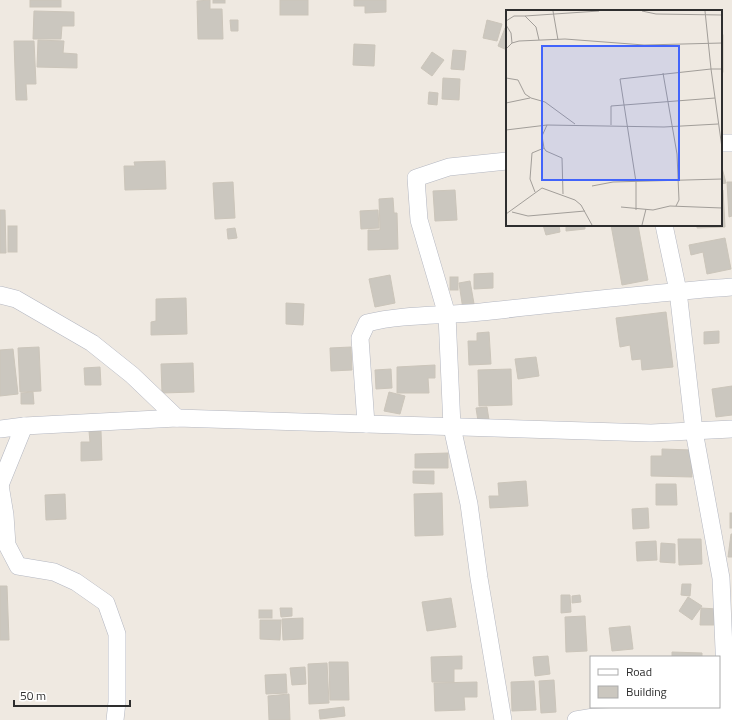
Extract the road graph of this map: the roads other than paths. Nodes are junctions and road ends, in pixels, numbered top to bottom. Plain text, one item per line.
1 (732, 143) edge
2 (722, 144) edge
3 (506, 161) edge
4 (664, 226) edge
5 (732, 287) edge
6 (678, 291) junction
7 (0, 295) edge
8 (447, 315) junction
9 (177, 418) junction
10 (366, 424) junction
11 (24, 426) junction
12 (452, 427) junction
13 (0, 429) edge
14 (732, 429) edge
15 (694, 431) junction
16 (0, 485) edge
17 (4, 547) edge
18 (729, 715) edge
19 (115, 720) edge
20 (503, 720) edge
21 (576, 720) edge

1 - 2 street
3 - 8 street
4 - 6 street
5 - 6 street
6 - 8 street
6 - 15 street
7 - 9 street
8 - 10 street
8 - 12 street
9 - 10 street
9 - 11 street
10 - 12 street
11 - 13 street
11 - 16 street
12 - 15 street
12 - 20 street
14 - 15 street
15 - 18 street
16 - 17 street
17 - 19 street
18 - 21 street

